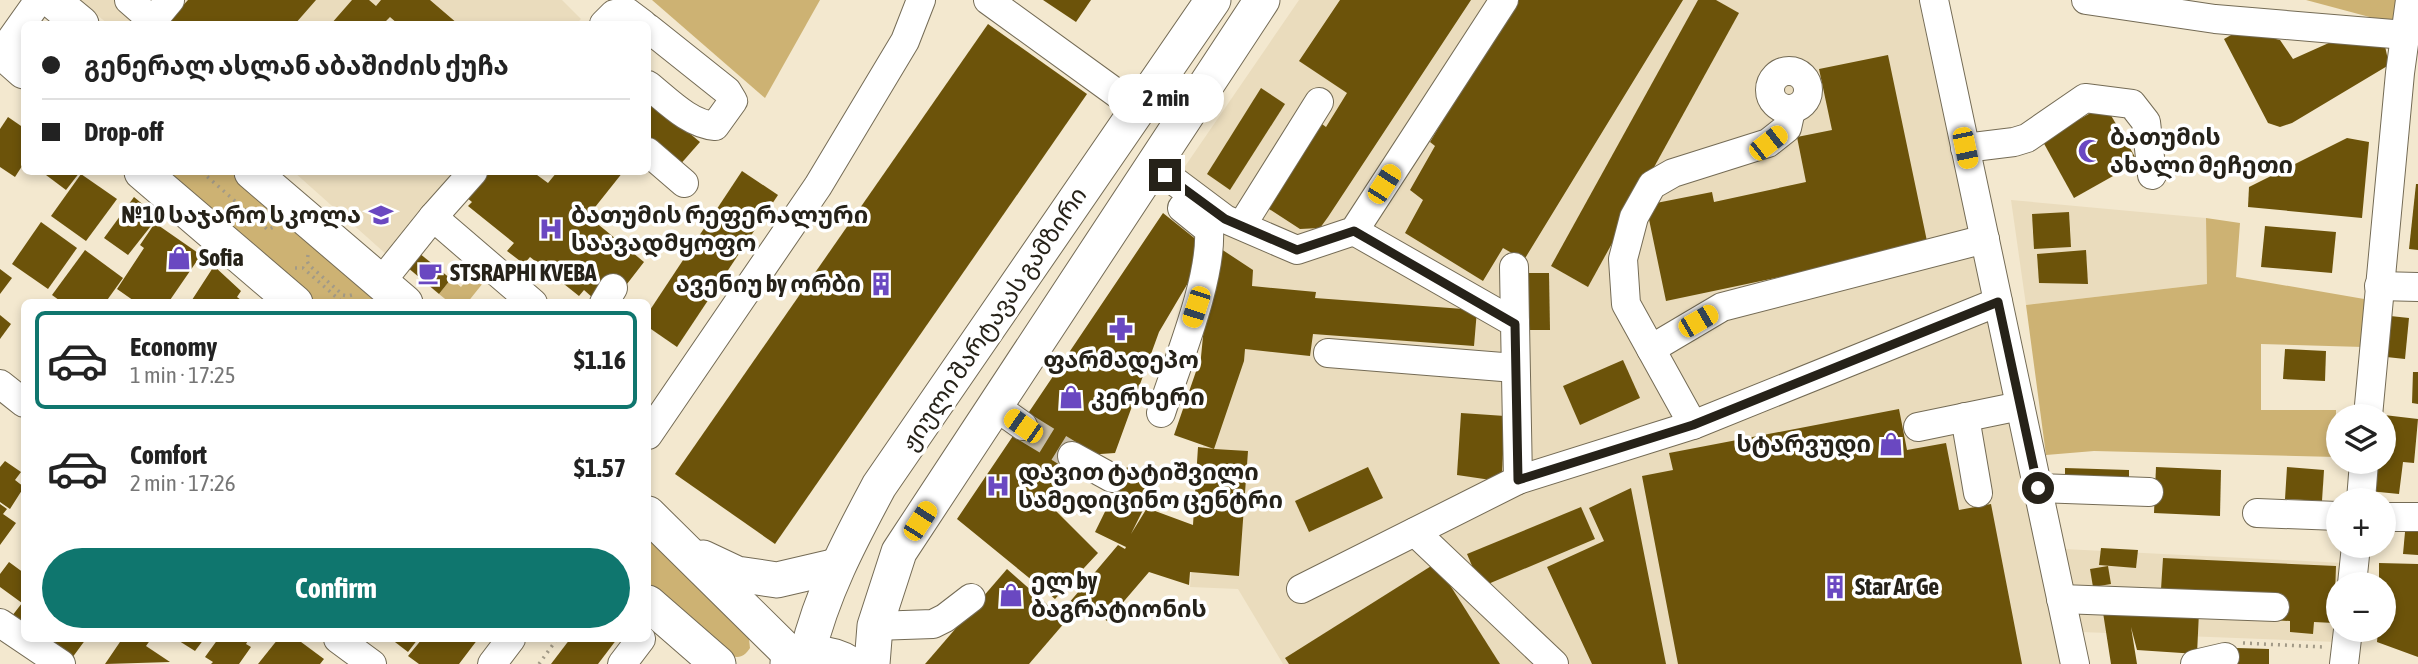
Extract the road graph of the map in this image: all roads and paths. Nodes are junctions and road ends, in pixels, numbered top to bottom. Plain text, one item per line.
1 (39, 0) edge
2 (52, 0) edge
3 (129, 0) edge
4 (920, 0) edge
5 (988, 0) edge
6 (1213, 0) edge
7 (1262, 0) edge
8 (1504, 0) edge
9 (1934, 0) edge
10 (2086, 0) edge
11 (2410, 0) edge
12 (2157, 6) edge
13 (2216, 9) edge
14 (158, 15) edge
15 (27, 21) edge
16 (77, 21) edge
17 (607, 21) edge
18 (639, 21) edge
19 (651, 30) edge
20 (21, 32) edge
21 (2405, 36) junction
22 (7, 57) edge
23 (651, 87) edge
24 (1319, 102) dead end
25 (1137, 108) junction
26 (1791, 110) dead end
27 (1965, 148) junction
28 (651, 155) edge
29 (146, 175) edge
30 (205, 175) edge
31 (256, 175) edge
32 (470, 175) edge
33 (1165, 175) junction
34 (2152, 175) dead end
35 (684, 183) dead end
36 (433, 217) junction
37 (279, 223) dead end
38 (1242, 225) junction
39 (1354, 231) junction
40 (1985, 239) junction
41 (316, 258) dead end
42 (1514, 267) dead end
43 (2379, 286) junction
44 (2418, 288) edge
45 (298, 290) edge
46 (393, 292) edge
47 (528, 299) edge
48 (1998, 302) junction
49 (1515, 324) junction
50 (1651, 349) junction
51 (1328, 353) dead end
52 (1516, 368) junction
53 (0, 384) edge
54 (21, 401) edge
55 (2369, 404) edge
56 (2020, 406) junction
57 (1161, 413) dead end
58 (1965, 417) junction
59 (1693, 425) junction
60 (1917, 427) dead end
61 (651, 431) edge
62 (1072, 456) tunnel mouth
63 (1112, 478) dead end
64 (1518, 480) junction
65 (2038, 488) junction
66 (2149, 492) dead end
67 (1978, 493) dead end
68 (2257, 513) dead end
69 (2326, 516) edge
70 (651, 517) edge
71 (2396, 517) edge
72 (2418, 517) edge
73 (1415, 532) junction
74 (673, 538) junction
75 (837, 566) junction
76 (1301, 589) dead end
77 (971, 598) dead end
78 (2061, 599) junction
79 (2275, 607) dead end
80 (0, 623) edge
81 (651, 623) edge
82 (875, 626) junction
83 (21, 637) edge
84 (28, 642) edge
85 (342, 642) edge
86 (509, 642) edge
87 (555, 642) edge
88 (636, 642) edge
89 (2346, 648) edge
90 (2225, 657) joint
91 (796, 659) edge
92 (714, 663) edge
93 (61, 664) edge
94 (372, 664) edge
95 (492, 664) edge
96 (539, 664) edge
97 (622, 664) edge
98 (850, 664) edge
99 (872, 664) edge
100 (1554, 664) edge
101 (2075, 664) edge
102 (2195, 664) edge

1 - 15 street
2 - 16 main road
3 - 14 street
4 - 61 street
5 - 25 street
6 - 25 main road, ჟიული შარტავას გამზირი
7 - 33 main road, ჟიული შარტავას გამზირი
8 - 39 street
9 - 27 street
10 - 12 street
11 - 21 street
12 - 13 street
13 - 21 street
17 - 18 street
19 - 23 street
20 - 22 street
21 - 43 street
24 - 38 street
25 - 75 main road, ჟიული შარტავას გამზირი
26 - 50 street
27 - 34 street
27 - 40 street
28 - 35 street
29 - 45 main road
30 - 37 path
31 - 46 main road
32 - 36 street
33 - 38 street
33 - 57 street
33 - 82 main road, ჟიული შარტავას გამზირი
36 - 46 street
36 - 47 street
38 - 39 street
39 - 49 street
40 - 48 street
40 - 50 street
41 - 45 path
42 - 49 street
43 - 44 street
43 - 55 street
48 - 56 street
48 - 59 street
49 - 52 street
50 - 59 street
51 - 52 street
52 - 64 street
53 - 54 street
56 - 58 street
56 - 65 street
58 - 60 street
58 - 67 street
59 - 64 street
62 - 63 street
64 - 73 street
65 - 66 street
65 - 78 street
68 - 69 street
70 - 74 main road
71 - 72 street
73 - 76 street
73 - 100 street
74 - 75 main road
74 - 91 main road
75 - 91 main road, ჟიული შარტავას გამზირი
77 - 82 street
78 - 79 street
78 - 101 street
80 - 83 street
81 - 92 main road
82 - 99 main road, ჟიული შარტავას გამზირი
84 - 93 street
85 - 94 street
86 - 95 street
87 - 96 path
88 - 97 street
89 - 90 path
90 - 102 street
91 - 98 main road

